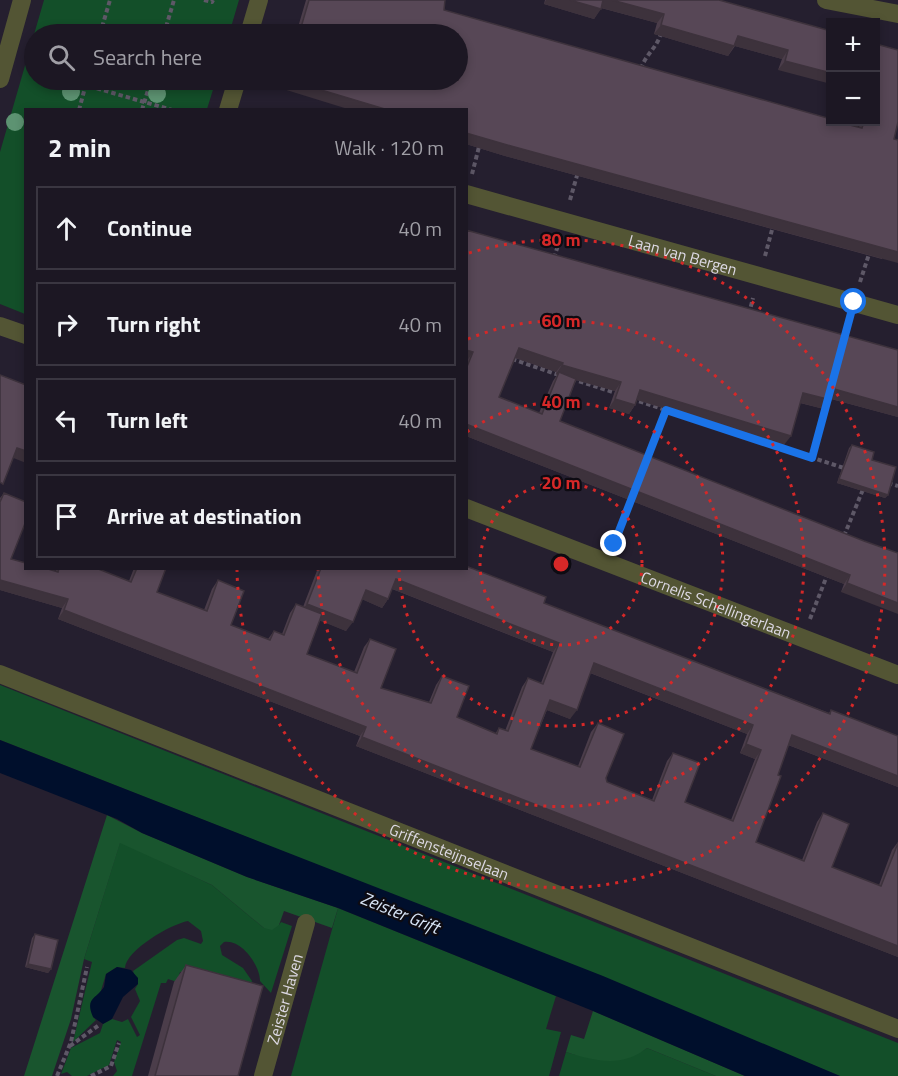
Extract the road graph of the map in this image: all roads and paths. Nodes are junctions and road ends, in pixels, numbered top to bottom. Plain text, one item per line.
1 (22, 0) edge
2 (110, 0) edge
3 (174, 0) edge
4 (204, 0) edge
5 (213, 0) edge
6 (259, 0) edge
7 (826, 0) edge
8 (898, 15) edge
9 (103, 24) edge
10 (167, 24) edge
11 (252, 24) edge
12 (663, 27) edge
13 (638, 79) edge
14 (0, 80) edge
15 (85, 90) edge
16 (110, 90) edge
17 (148, 90) edge
18 (234, 90) edge
19 (144, 102) junction
20 (80, 108) edge
21 (142, 108) edge
22 (165, 108) edge
23 (229, 108) edge
24 (481, 140) edge
25 (580, 164) edge
26 (468, 190) edge
27 (468, 194) edge
28 (565, 220) junction
29 (774, 222) edge
30 (871, 248) edge
31 (552, 265) edge
32 (760, 276) junction
33 (854, 302) junction
34 (898, 315) edge
35 (747, 320) edge
36 (0, 326) edge
37 (24, 334) edge
38 (842, 347) edge
39 (528, 355) edge
40 (505, 356) edge
41 (524, 363) junction
42 (830, 391) edge
43 (666, 410) junction
44 (812, 458) junction
45 (645, 461) edge
46 (857, 472) edge
47 (868, 476) edge
48 (878, 479) edge
49 (898, 486) edge
50 (633, 493) edge
51 (468, 509) edge
52 (842, 541) edge
53 (833, 563) edge
54 (607, 564) junction
55 (801, 639) junction
56 (0, 674) edge
57 (898, 675) edge
58 (306, 923) dead end
59 (87, 967) dead end
60 (99, 1025) dead end
61 (898, 1029) edge
62 (118, 1043) dead end
63 (70, 1046) junction
64 (57, 1076) edge
65 (92, 1076) edge
66 (263, 1076) edge

1 - 14 street
2 - 9 path
3 - 10 path
4 - 5 path
6 - 11 street
7 - 8 street
12 - 13 path
15 - 20 path
16 - 19 path
17 - 19 path
18 - 23 street
19 - 21 path
19 - 22 path
24 - 26 path
25 - 28 path
27 - 28 street, Laan van Bergen
28 - 31 path
28 - 32 street, Laan van Bergen
29 - 32 path
30 - 33 path
32 - 33 street, Laan van Bergen
32 - 35 path
33 - 34 street, Laan van Bergen
33 - 38 path
36 - 37 street
39 - 41 path
40 - 41 path
41 - 43 path
42 - 44 path
43 - 44 path
43 - 45 path
44 - 46 path
47 - 52 path
48 - 49 path
50 - 54 path
51 - 54 street, Cornelis Schellingerlaan
53 - 55 path
54 - 55 street, Cornelis Schellingerlaan
55 - 57 street, Cornelis Schellingerlaan
56 - 61 street, Griffensteijnselaan
58 - 66 street, Zeister Haven
59 - 63 path
60 - 63 path
62 - 65 path
63 - 64 path

